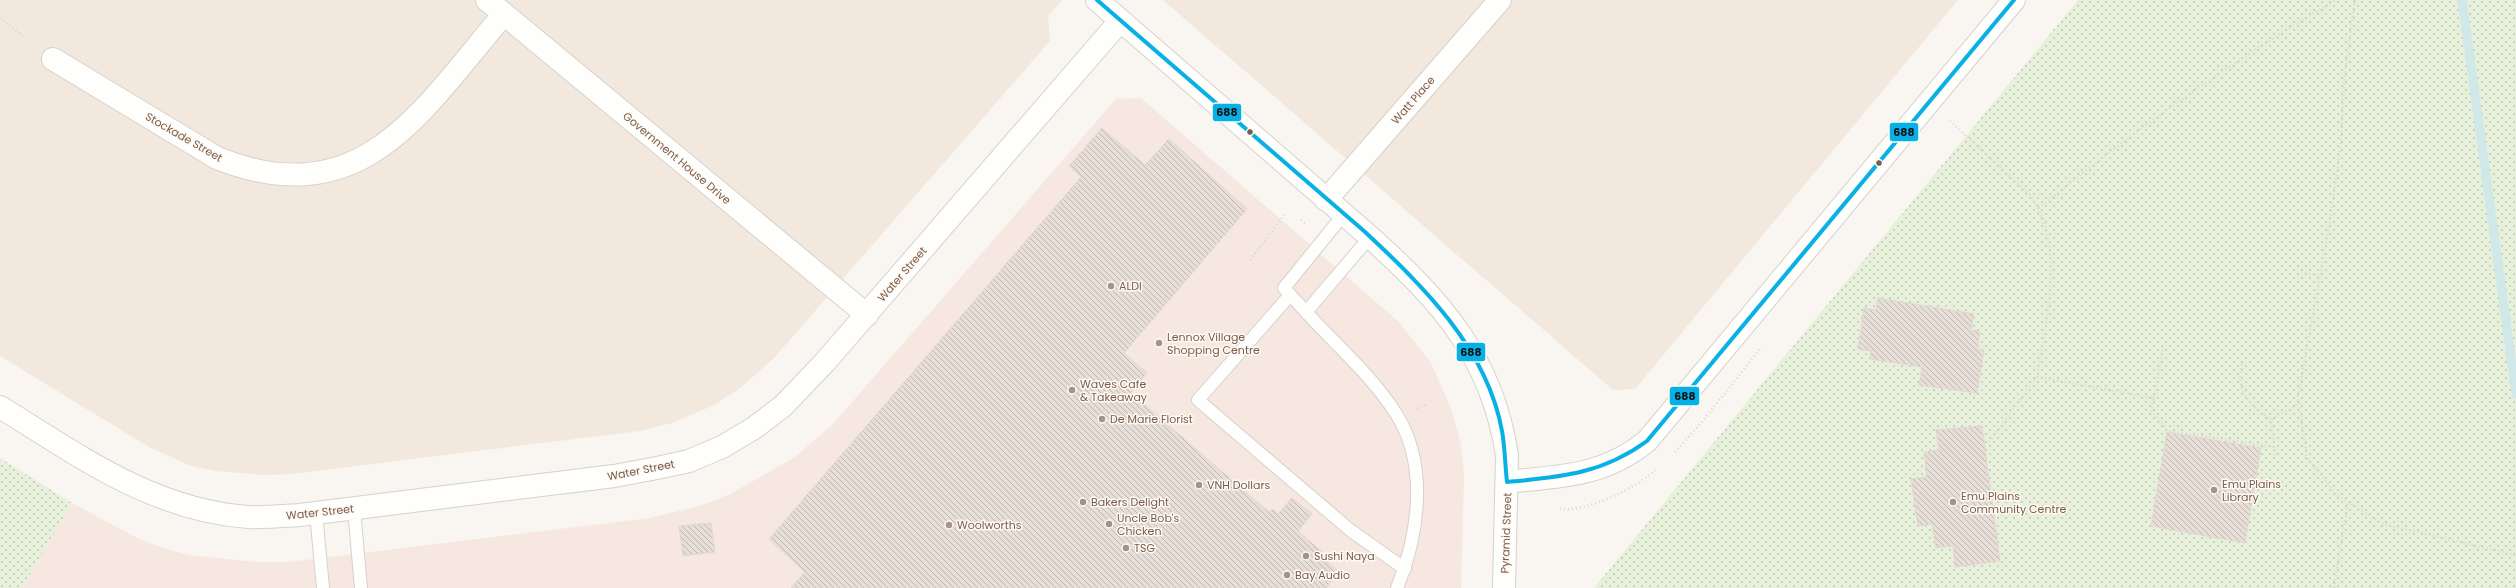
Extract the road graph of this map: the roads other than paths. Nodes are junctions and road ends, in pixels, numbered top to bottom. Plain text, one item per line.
1 (487, 0) edge
2 (1097, 0) edge
3 (1500, 0) edge
4 (2014, 0) edge
5 (504, 14) junction
6 (1120, 20) junction
7 (53, 59) dead end
8 (1326, 200) junction
9 (1344, 214) junction
10 (1370, 237) junction
11 (1287, 291) junction
12 (1306, 312) junction
13 (867, 315) junction
14 (0, 407) edge
15 (1507, 482) junction
16 (354, 509) junction
17 (316, 513) junction
18 (1405, 569) junction
19 (323, 588) edge
20 (361, 588) edge
21 (1397, 588) edge
22 (1504, 588) edge

1 - 5 street, Government House Drive
2 - 6 street, Pyramid Street
3 - 8 street, Watt Place
4 - 15 street
5 - 7 street, Stockade Street
5 - 13 street, Government House Drive
6 - 8 street, Pyramid Street
6 - 13 street, Water Street
8 - 9 street, Pyramid Street
9 - 10 street, Pyramid Street
9 - 11 lane
10 - 12 lane
10 - 15 street, Pyramid Street
11 - 12 lane
11 - 18 lane
12 - 18 lane
13 - 16 street, Water Street
14 - 17 street, Water Street
15 - 22 street, Pyramid Street
16 - 17 street, Water Street
16 - 20 lane
17 - 19 lane
18 - 21 lane

